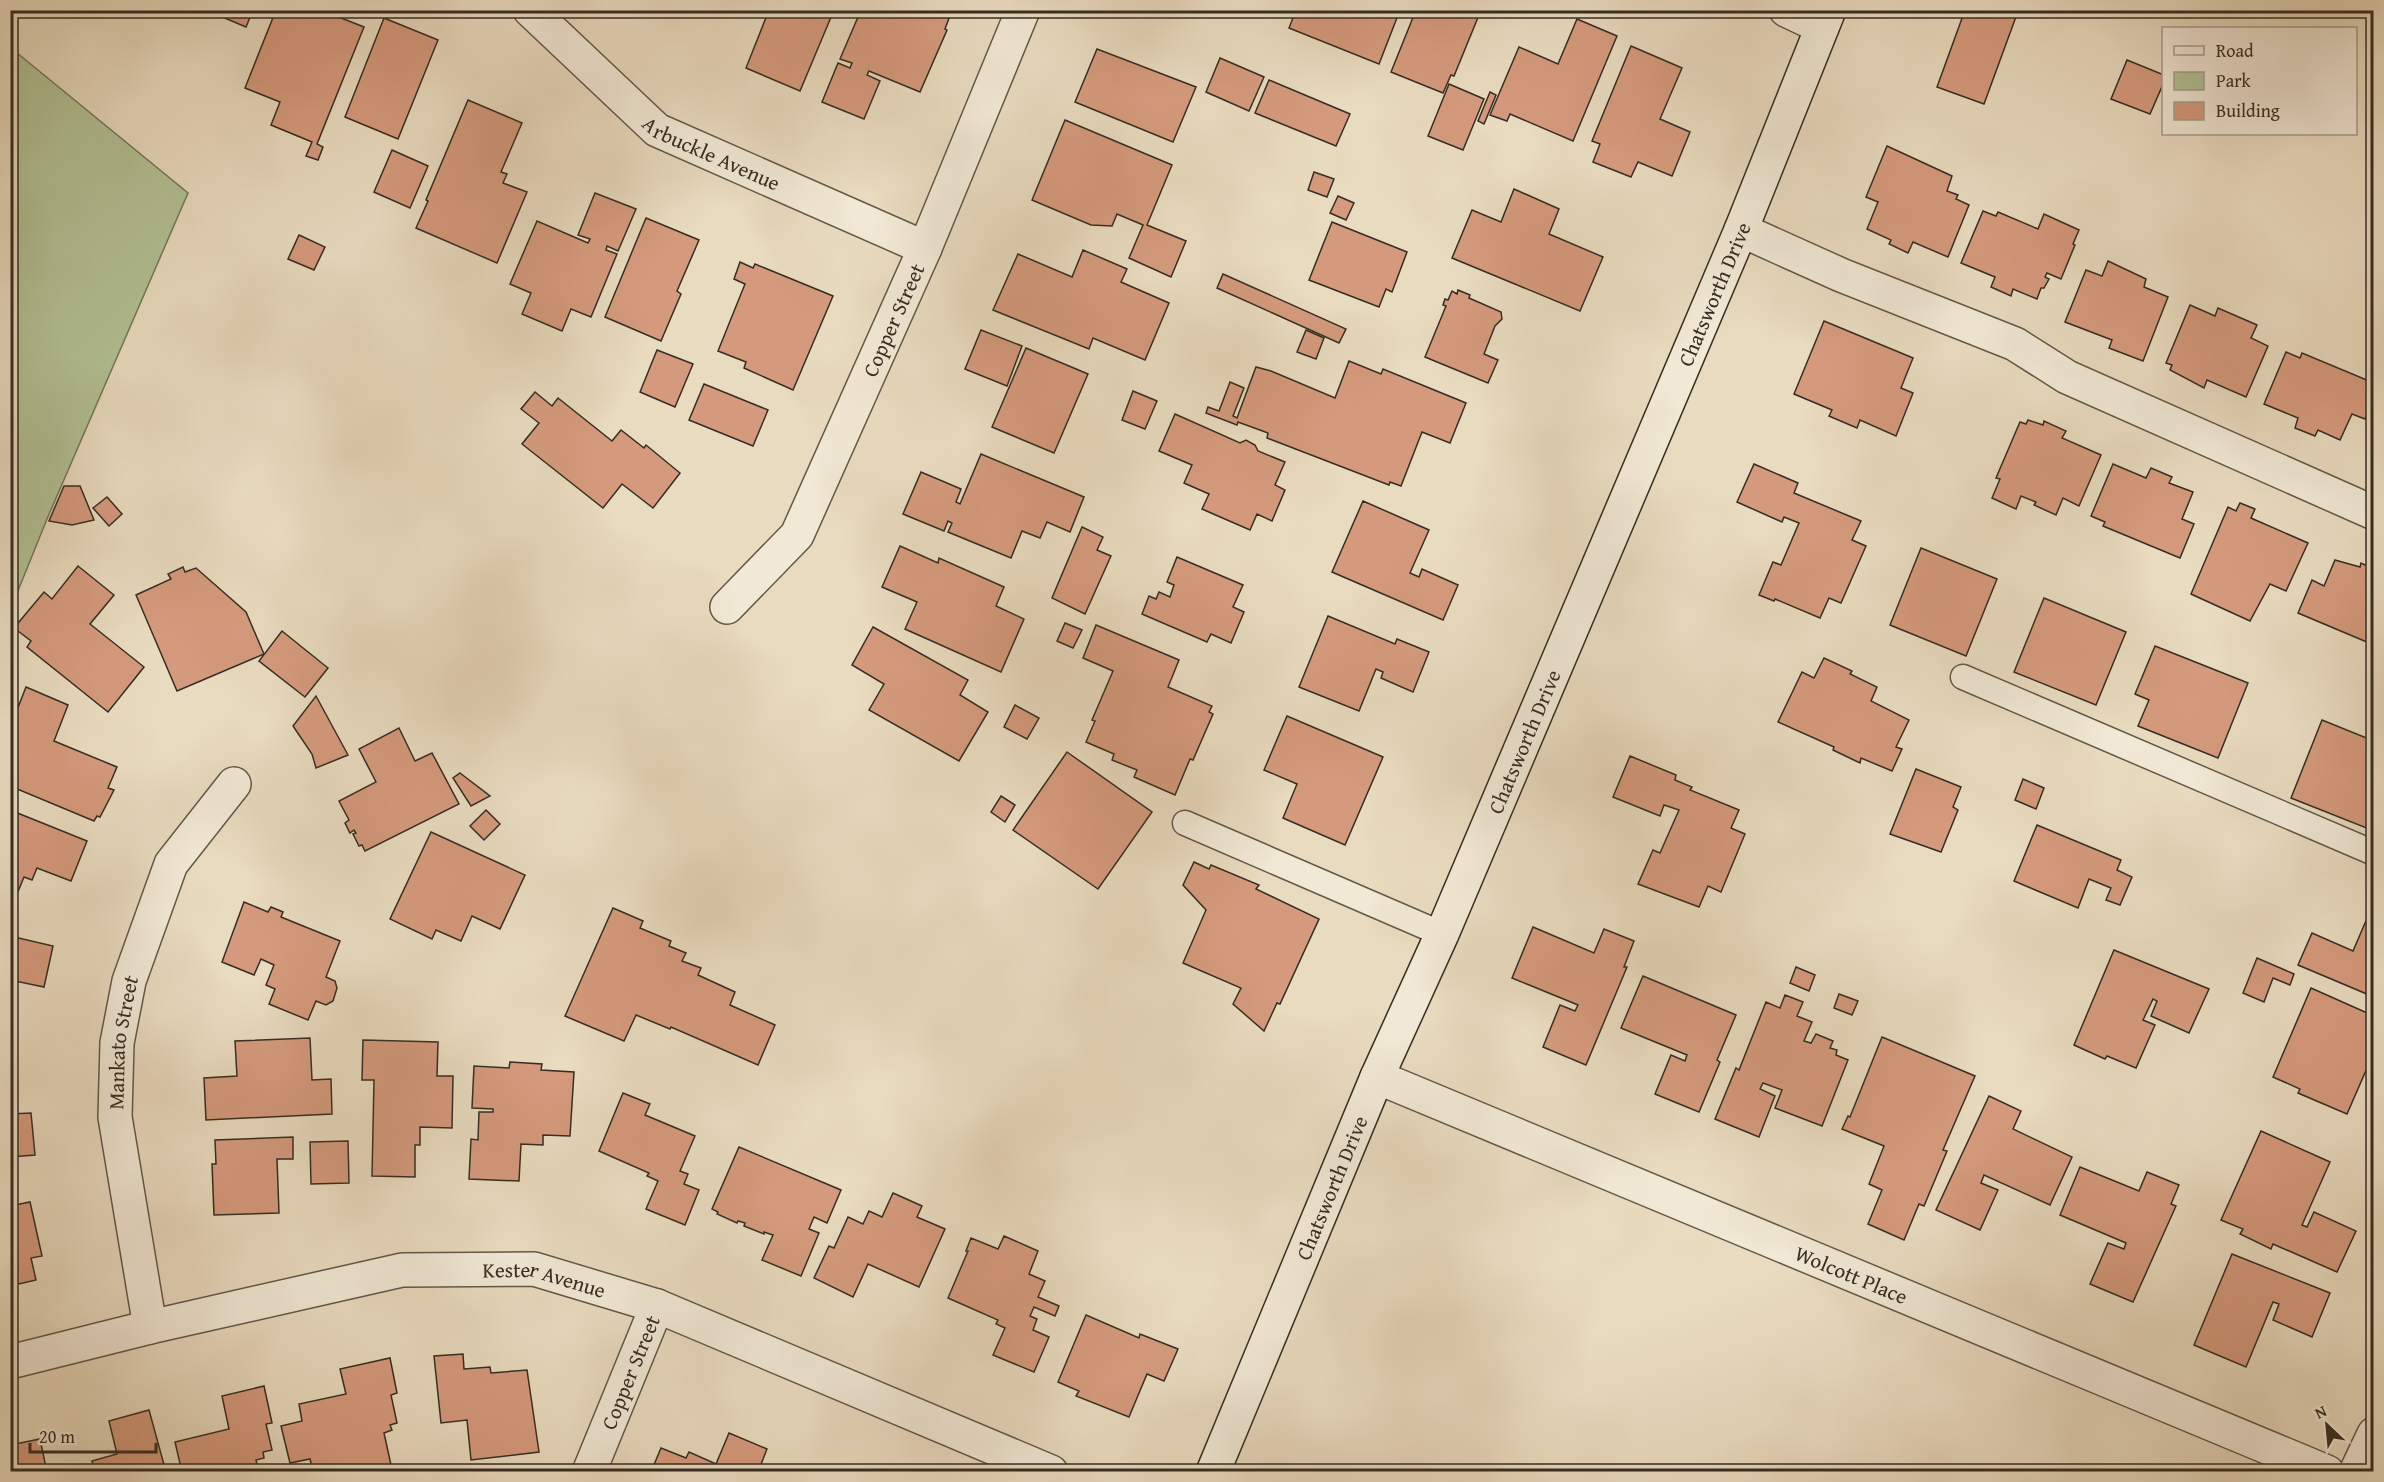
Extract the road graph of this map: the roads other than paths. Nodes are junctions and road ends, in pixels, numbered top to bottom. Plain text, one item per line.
1 (530, 10) edge
2 (1023, 10) edge
3 (1786, 10) edge
4 (1825, 19) edge
5 (1741, 230) junction
6 (925, 248) junction
7 (2373, 513) edge
8 (727, 607) dead end
9 (1963, 677) dead end
10 (234, 784) dead end
11 (1185, 823) dead end
12 (2373, 853) edge
13 (1442, 934) junction
14 (1377, 1077) junction
15 (657, 1306) junction
16 (150, 1327) junction
17 (10, 1362) edge
18 (2373, 1434) edge
19 (589, 1472) edge
20 (1052, 1472) edge
21 (1213, 1472) edge
22 (2327, 1472) edge
23 (2356, 1472) edge

1 - 6 street, Arbuckle Avenue
2 - 6 street, Copper Street
3 - 4 street
4 - 5 street, Chatsworth Drive
5 - 7 street
5 - 13 street, Chatsworth Drive
6 - 8 street, Copper Street
9 - 12 lane
10 - 16 street, Mankato Street
11 - 13 lane
13 - 14 street, Chatsworth Drive
14 - 21 street, Chatsworth Drive
14 - 22 street, Wolcott Place
15 - 16 street, Kester Avenue
15 - 19 street, Copper Street
15 - 20 street, Kester Avenue
16 - 17 street, Kester Avenue
18 - 23 street

